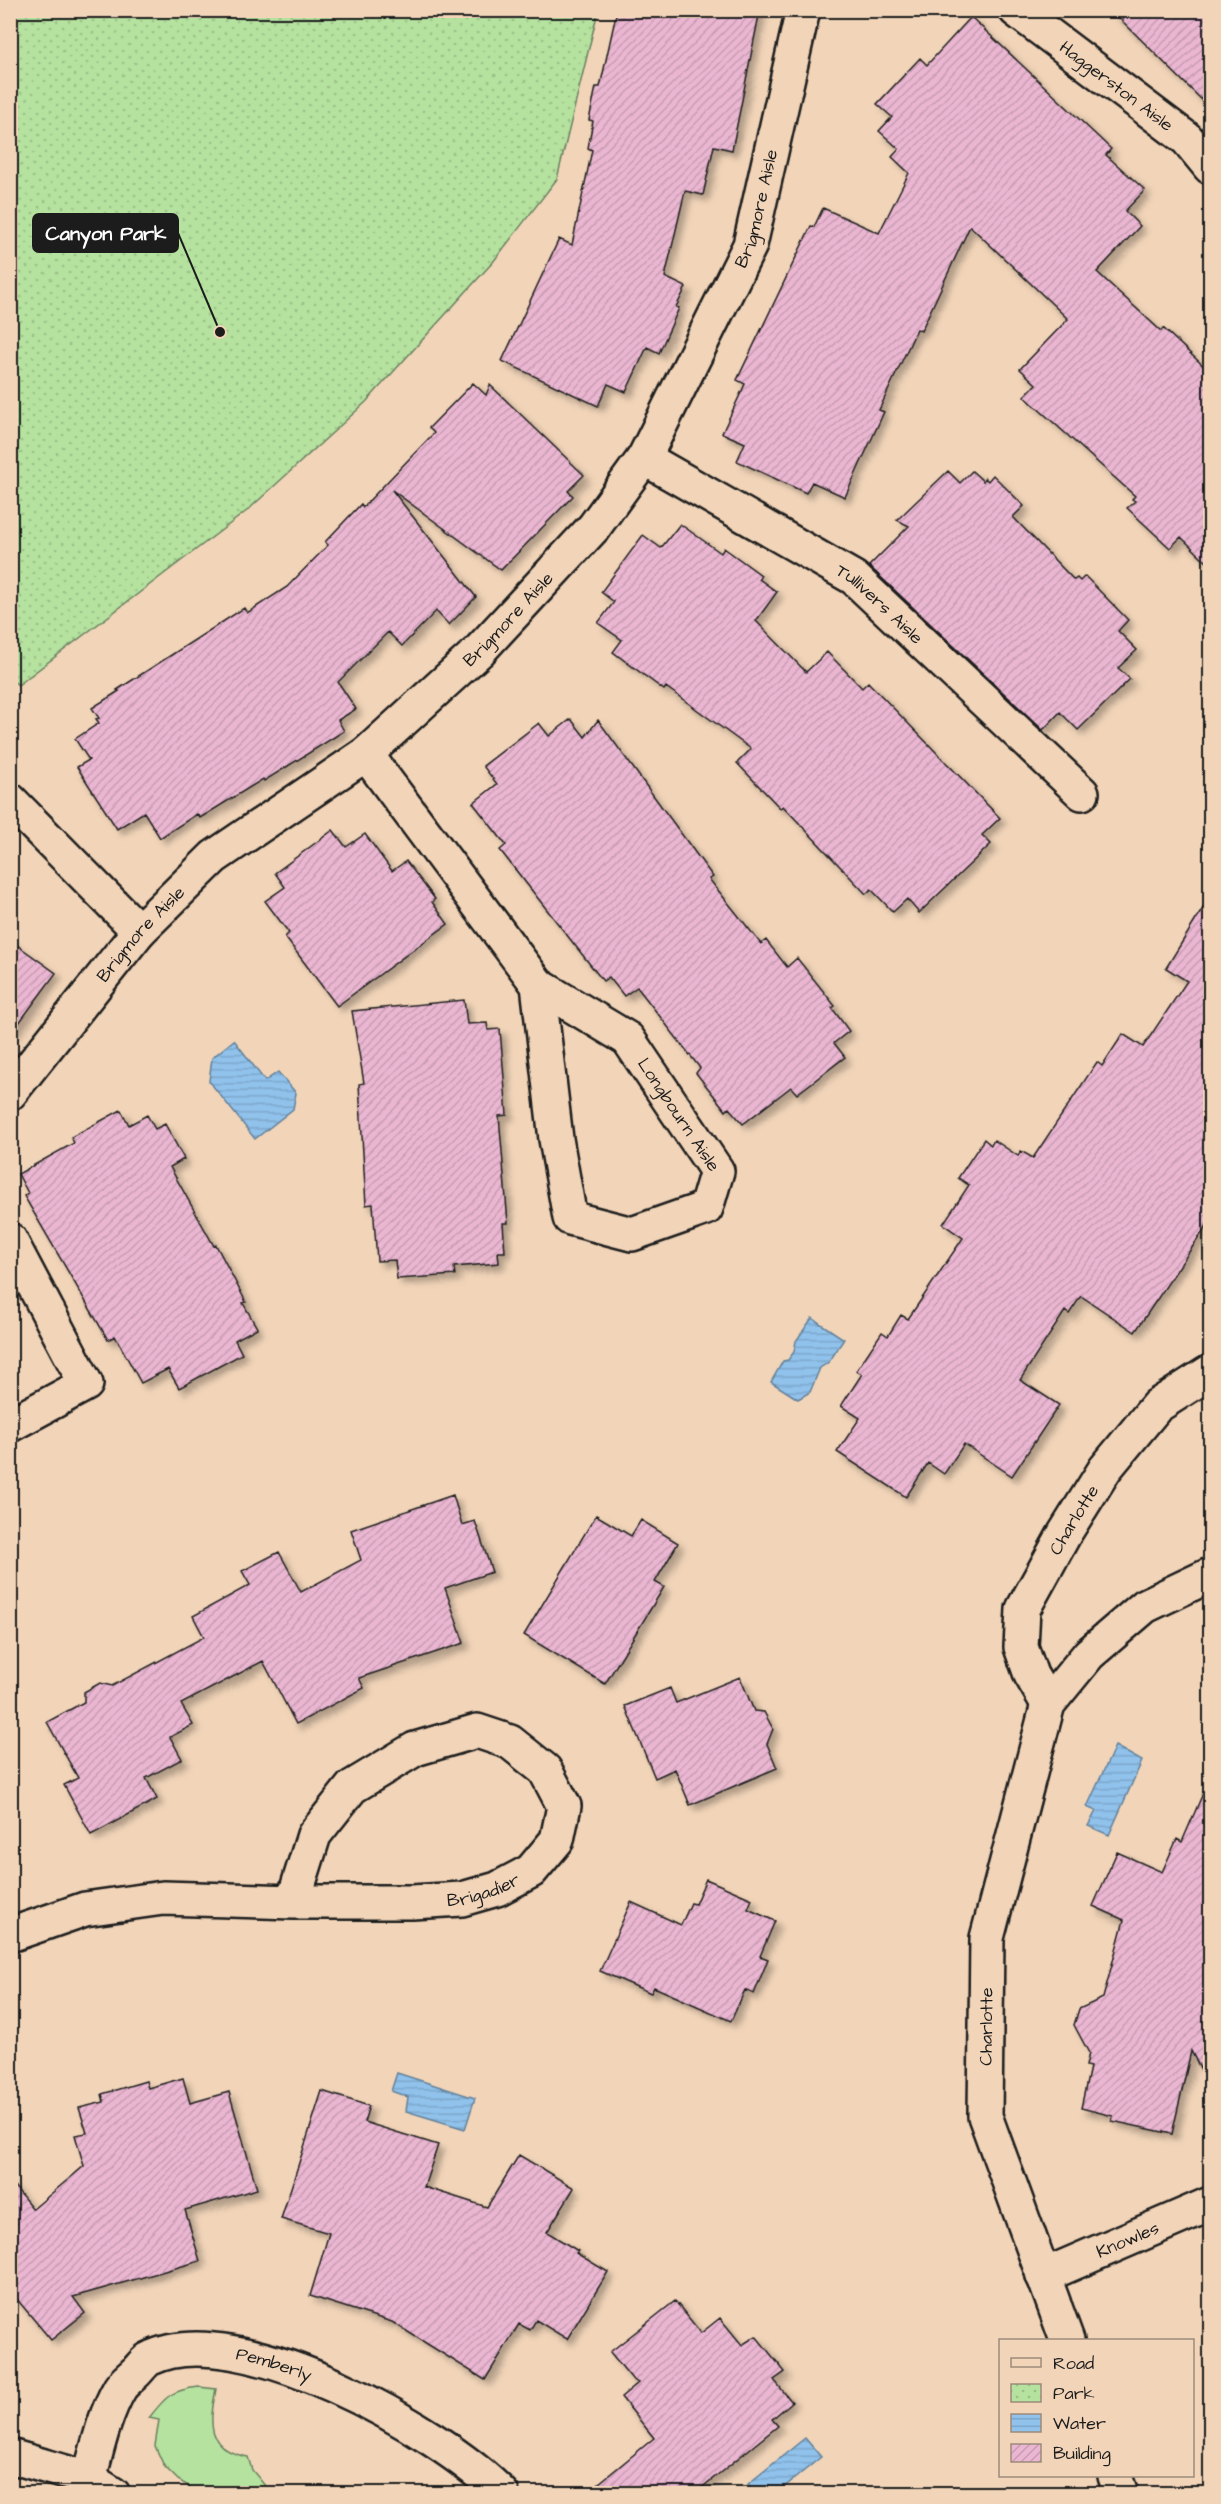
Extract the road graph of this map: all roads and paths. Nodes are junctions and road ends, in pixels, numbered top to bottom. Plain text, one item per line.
1 (803, 10) edge
2 (1016, 10) edge
3 (1210, 167) edge
4 (644, 458) junction
5 (366, 754) junction
6 (1082, 793) dead end
7 (10, 800) edge
8 (139, 931) junction
9 (538, 985) junction
10 (10, 1093) edge
11 (10, 1240) edge
12 (1210, 1372) edge
13 (10, 1425) edge
14 (1210, 1575) edge
15 (1048, 1704) junction
16 (293, 1902) junction
17 (10, 1935) edge
18 (1210, 2204) edge
19 (1043, 2276) junction
20 (1067, 2339) edge
21 (10, 2456) edge
22 (1116, 2477) edge
23 (101, 2486) edge
24 (502, 2493) edge
25 (1121, 2493) edge

1 - 4 street, Brigmore Aisle
2 - 3 street, Haggerston Aisle
4 - 5 street, Brigmore Aisle
4 - 6 street, Tullivers Aisle
5 - 8 street, Brigmore Aisle
5 - 9 street, Longbourn Aisle
7 - 8 street
8 - 10 street, Brigmore Aisle
9 - 9 street, Longbourn Aisle
11 - 13 street
12 - 15 street, Charlotte
14 - 15 street, Charlotte
15 - 19 street, Charlotte
16 - 16 street, Brigadier
16 - 17 street, Brigadier
18 - 19 street, Knowles
19 - 20 street, Charlotte
21 - 23 street
22 - 25 street
23 - 24 street, Pemberly

